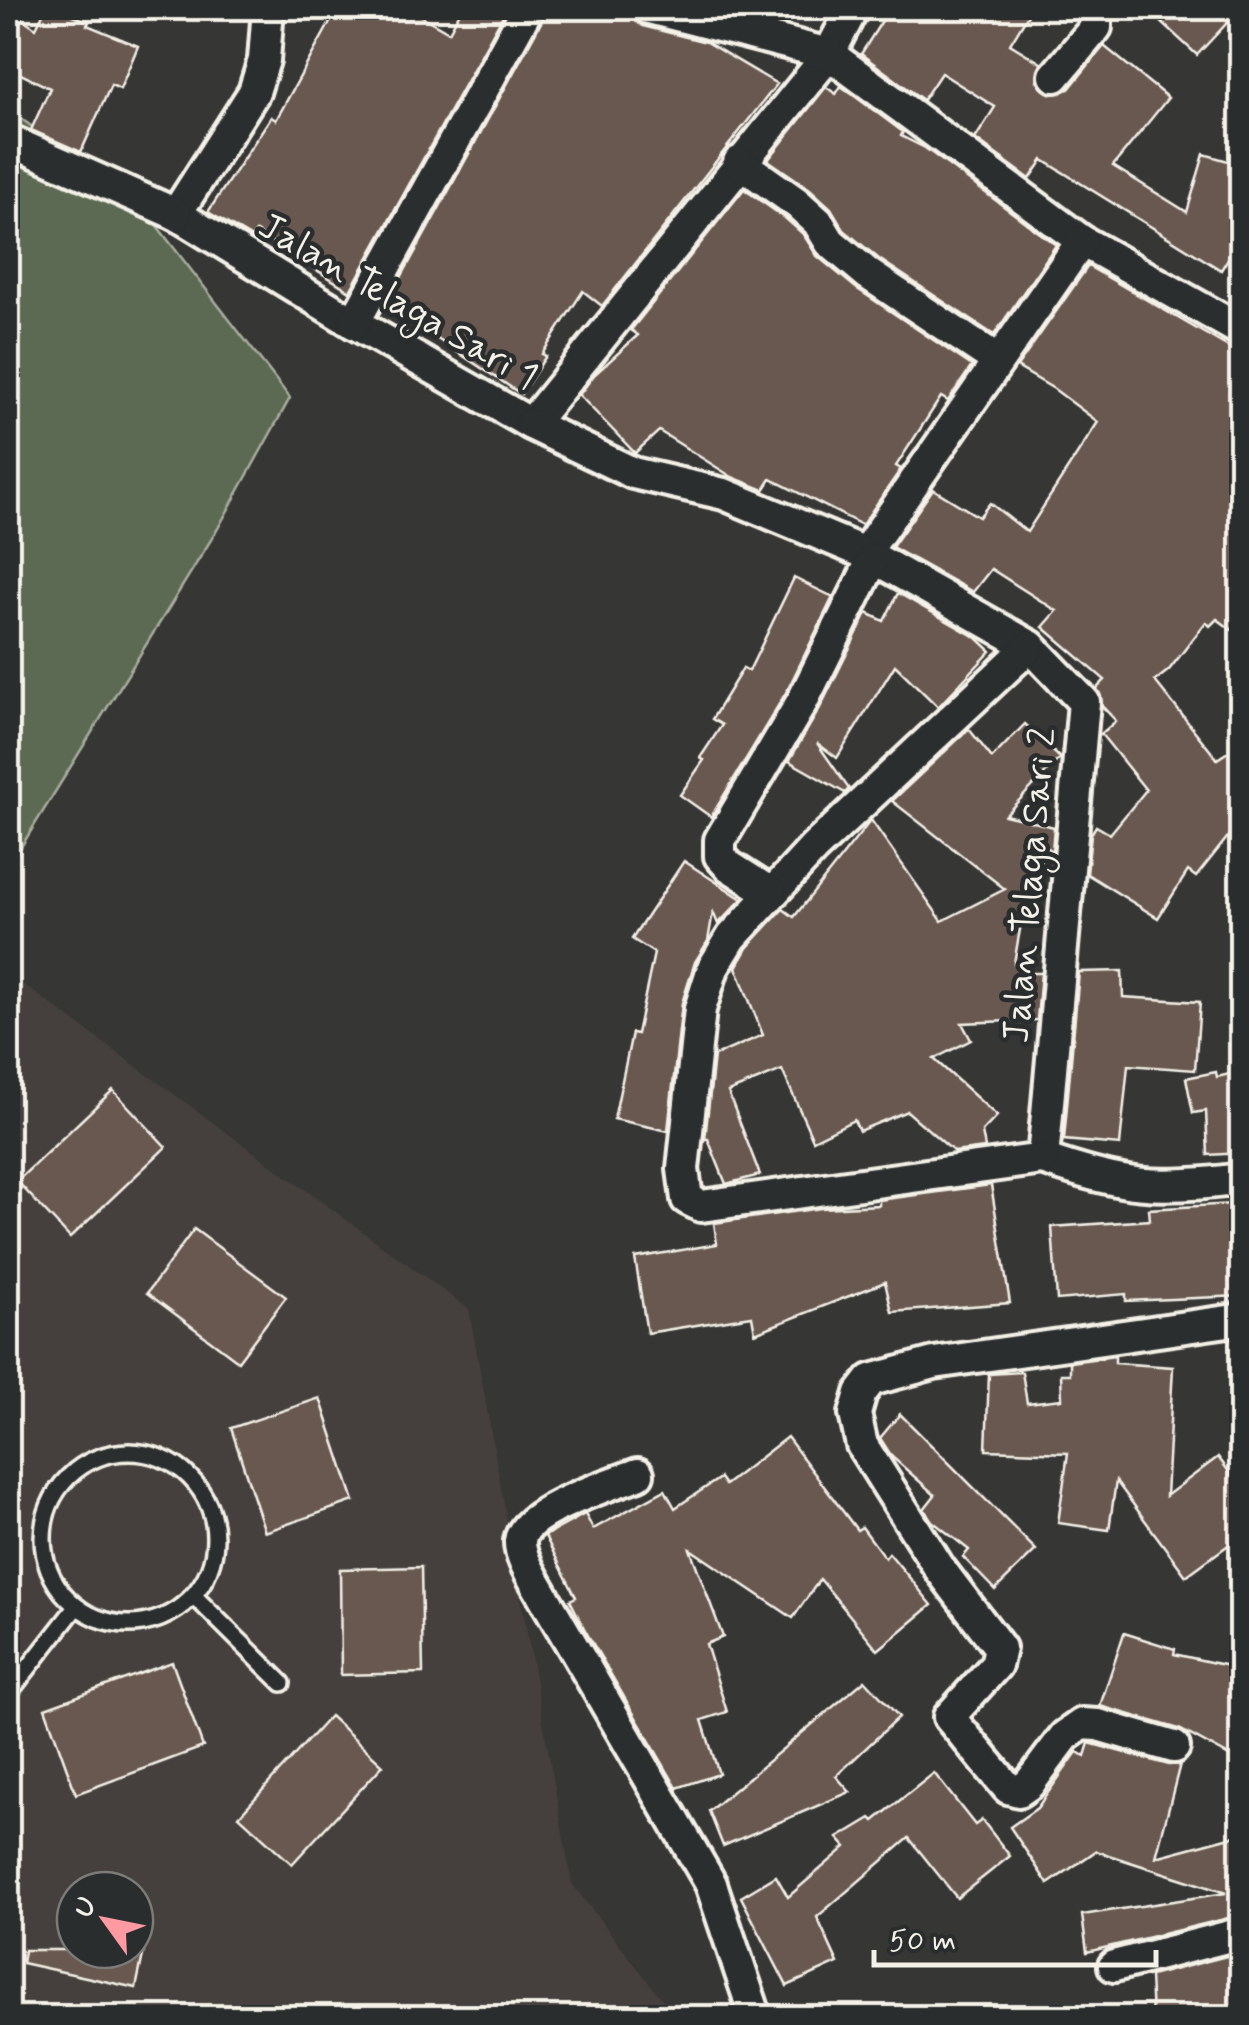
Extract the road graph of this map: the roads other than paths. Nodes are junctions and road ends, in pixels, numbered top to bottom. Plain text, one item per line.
1 (268, 8) edge
2 (528, 8) edge
3 (648, 8) edge
4 (853, 8) edge
5 (1096, 8) edge
6 (829, 54) junction
7 (1055, 76) dead end
8 (8, 140) edge
9 (739, 162) junction
10 (176, 214) junction
11 (1082, 241) junction
12 (354, 323) junction
13 (1242, 331) edge
14 (998, 361) junction
15 (531, 424) junction
16 (869, 556) junction
17 (1030, 646) junction
18 (771, 893) junction
19 (1043, 1159) junction
20 (1242, 1179) edge
21 (1242, 1319) edge
22 (638, 1474) dead end
23 (194, 1596) junction
24 (76, 1607) junction
25 (282, 1683) dead end
26 (8, 1694) edge
27 (1174, 1747) dead end
28 (1242, 1933) edge
29 (1114, 1966) dead end
30 (756, 2018) edge

1 - 10 street
2 - 12 street
3 - 6 street
4 - 6 street, Jalan Telaga Sari 1
5 - 7 street
6 - 9 street, Jalan Telaga Sari 1
6 - 11 street
8 - 10 street, Jalan Telaga Sari 1
9 - 14 street
9 - 15 street, Jalan Telaga Sari 1
10 - 12 street, Jalan Telaga Sari 1
11 - 13 street
11 - 14 street
12 - 15 street, Jalan Telaga Sari 1
14 - 16 street
15 - 16 street, Jalan Telaga Sari 2
16 - 17 street, Jalan Telaga Sari 2
16 - 18 street
17 - 18 street
17 - 19 street, Jalan Telaga Sari 2
18 - 19 street
19 - 20 street
21 - 27 street
22 - 30 street
23 - 24 lane
23 - 24 lane
23 - 25 lane
24 - 26 lane
28 - 29 street

